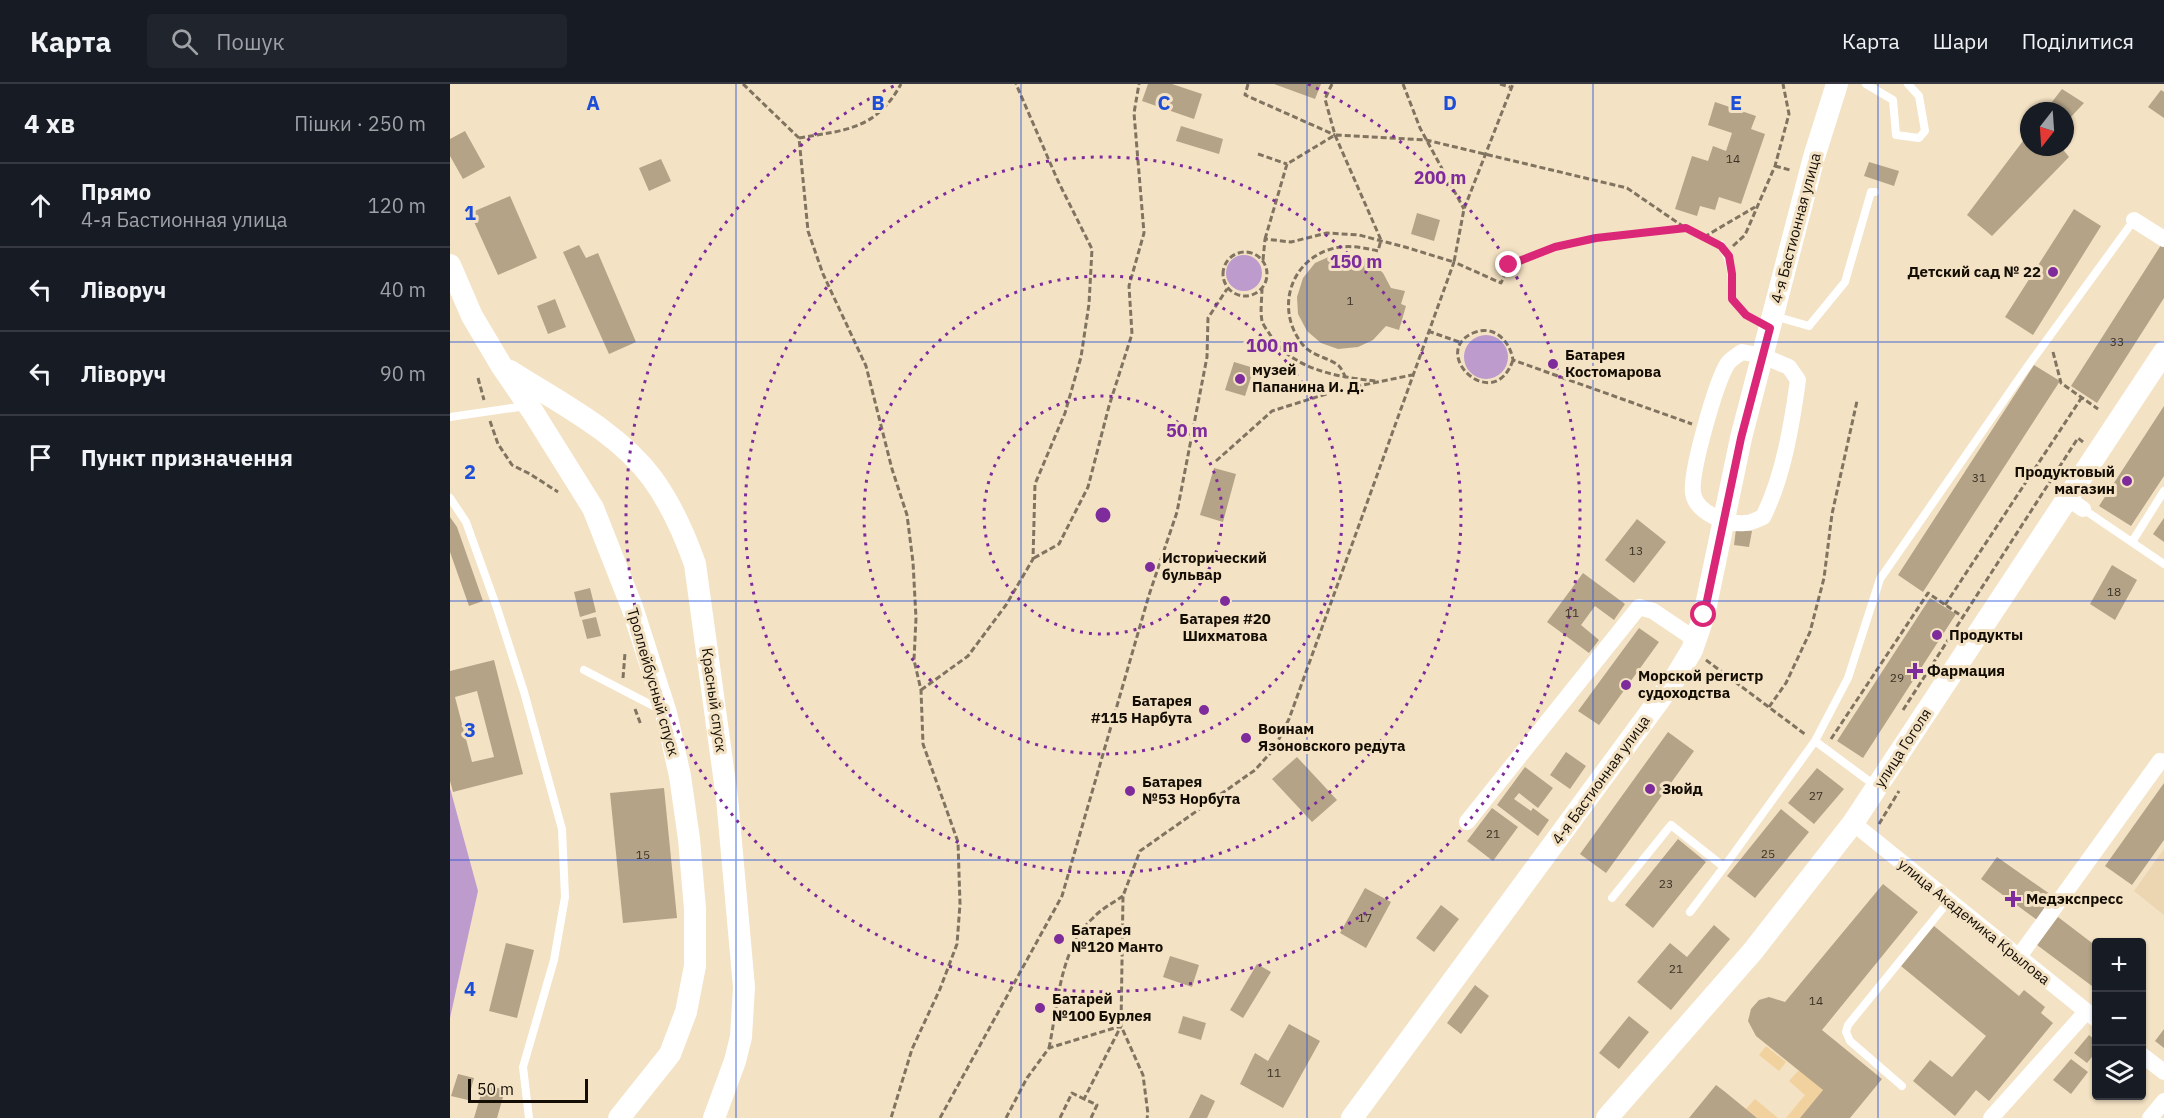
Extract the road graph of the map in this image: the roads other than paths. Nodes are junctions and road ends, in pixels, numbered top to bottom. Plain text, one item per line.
1 (1866, 84) edge
2 (1908, 84) edge
3 (1840, 85) edge
4 (1875, 192) dead end
5 (2134, 220) joint
6 (2164, 239) edge
7 (1721, 246) road end
8 (450, 264) edge
9 (1772, 322) junction
10 (2164, 352) edge
11 (1763, 356) junction
12 (501, 365) junction
13 (529, 406) junction
14 (450, 417) edge
15 (2163, 494) edge
16 (450, 498) edge
17 (2075, 504) junction
18 (1724, 520) junction
19 (2132, 542) junction
20 (2164, 564) edge
21 (1694, 645) junction
22 (584, 670) dead end
23 (666, 713) junction
24 (1815, 741) junction
25 (2164, 762) edge
26 (1877, 787) junction
27 (1467, 822) dead end
28 (1853, 824) junction
29 (1724, 867) junction
30 (1612, 898) dead end
31 (1948, 902) junction
32 (1690, 912) dead end
33 (2018, 958) junction
34 (2092, 1016) edge
35 (2146, 1058) edge
36 (2164, 1072) edge
37 (1902, 1086) dead end
38 (2164, 1101) edge
39 (529, 1118) edge
40 (619, 1118) edge
41 (714, 1118) edge
42 (1352, 1118) edge
43 (1607, 1118) edge
44 (1991, 1118) edge
45 (2150, 1118) edge

1 - 2 lane
3 - 9 main road, 4-я Бастионная улица
4 - 9 lane
5 - 6 street
5 - 24 lane
7 - 9 lane
8 - 12 main road, Троллейбусный спуск
9 - 11 main road, 4-я Бастионная улица
10 - 17 main road, улица Гоголя
11 - 18 main road, 4-я Бастионная улица
11 - 18 street
11 - 18 street
12 - 13 main road, Троллейбусный спуск
12 - 41 main road, Красный спуск
13 - 14 lane
13 - 23 main road, Троллейбусный спуск
15 - 19 lane
16 - 39 lane
17 - 19 lane
17 - 26 main road, улица Гоголя
18 - 21 main road, 4-я Бастионная улица
19 - 20 lane
21 - 27 street
21 - 42 main road, 4-я Бастионная улица
22 - 23 lane
23 - 40 main road, Троллейбусный спуск
24 - 26 lane
24 - 29 lane
25 - 33 street
26 - 28 main road, улица Гоголя
28 - 31 street, улица Академика Крылова
28 - 43 main road, улица Гоголя
29 - 30 lane
29 - 32 lane
31 - 33 street, улица Академика Крылова
31 - 37 lane
33 - 34 street, улица Академика Крылова
34 - 44 street
35 - 36 street
38 - 45 street

